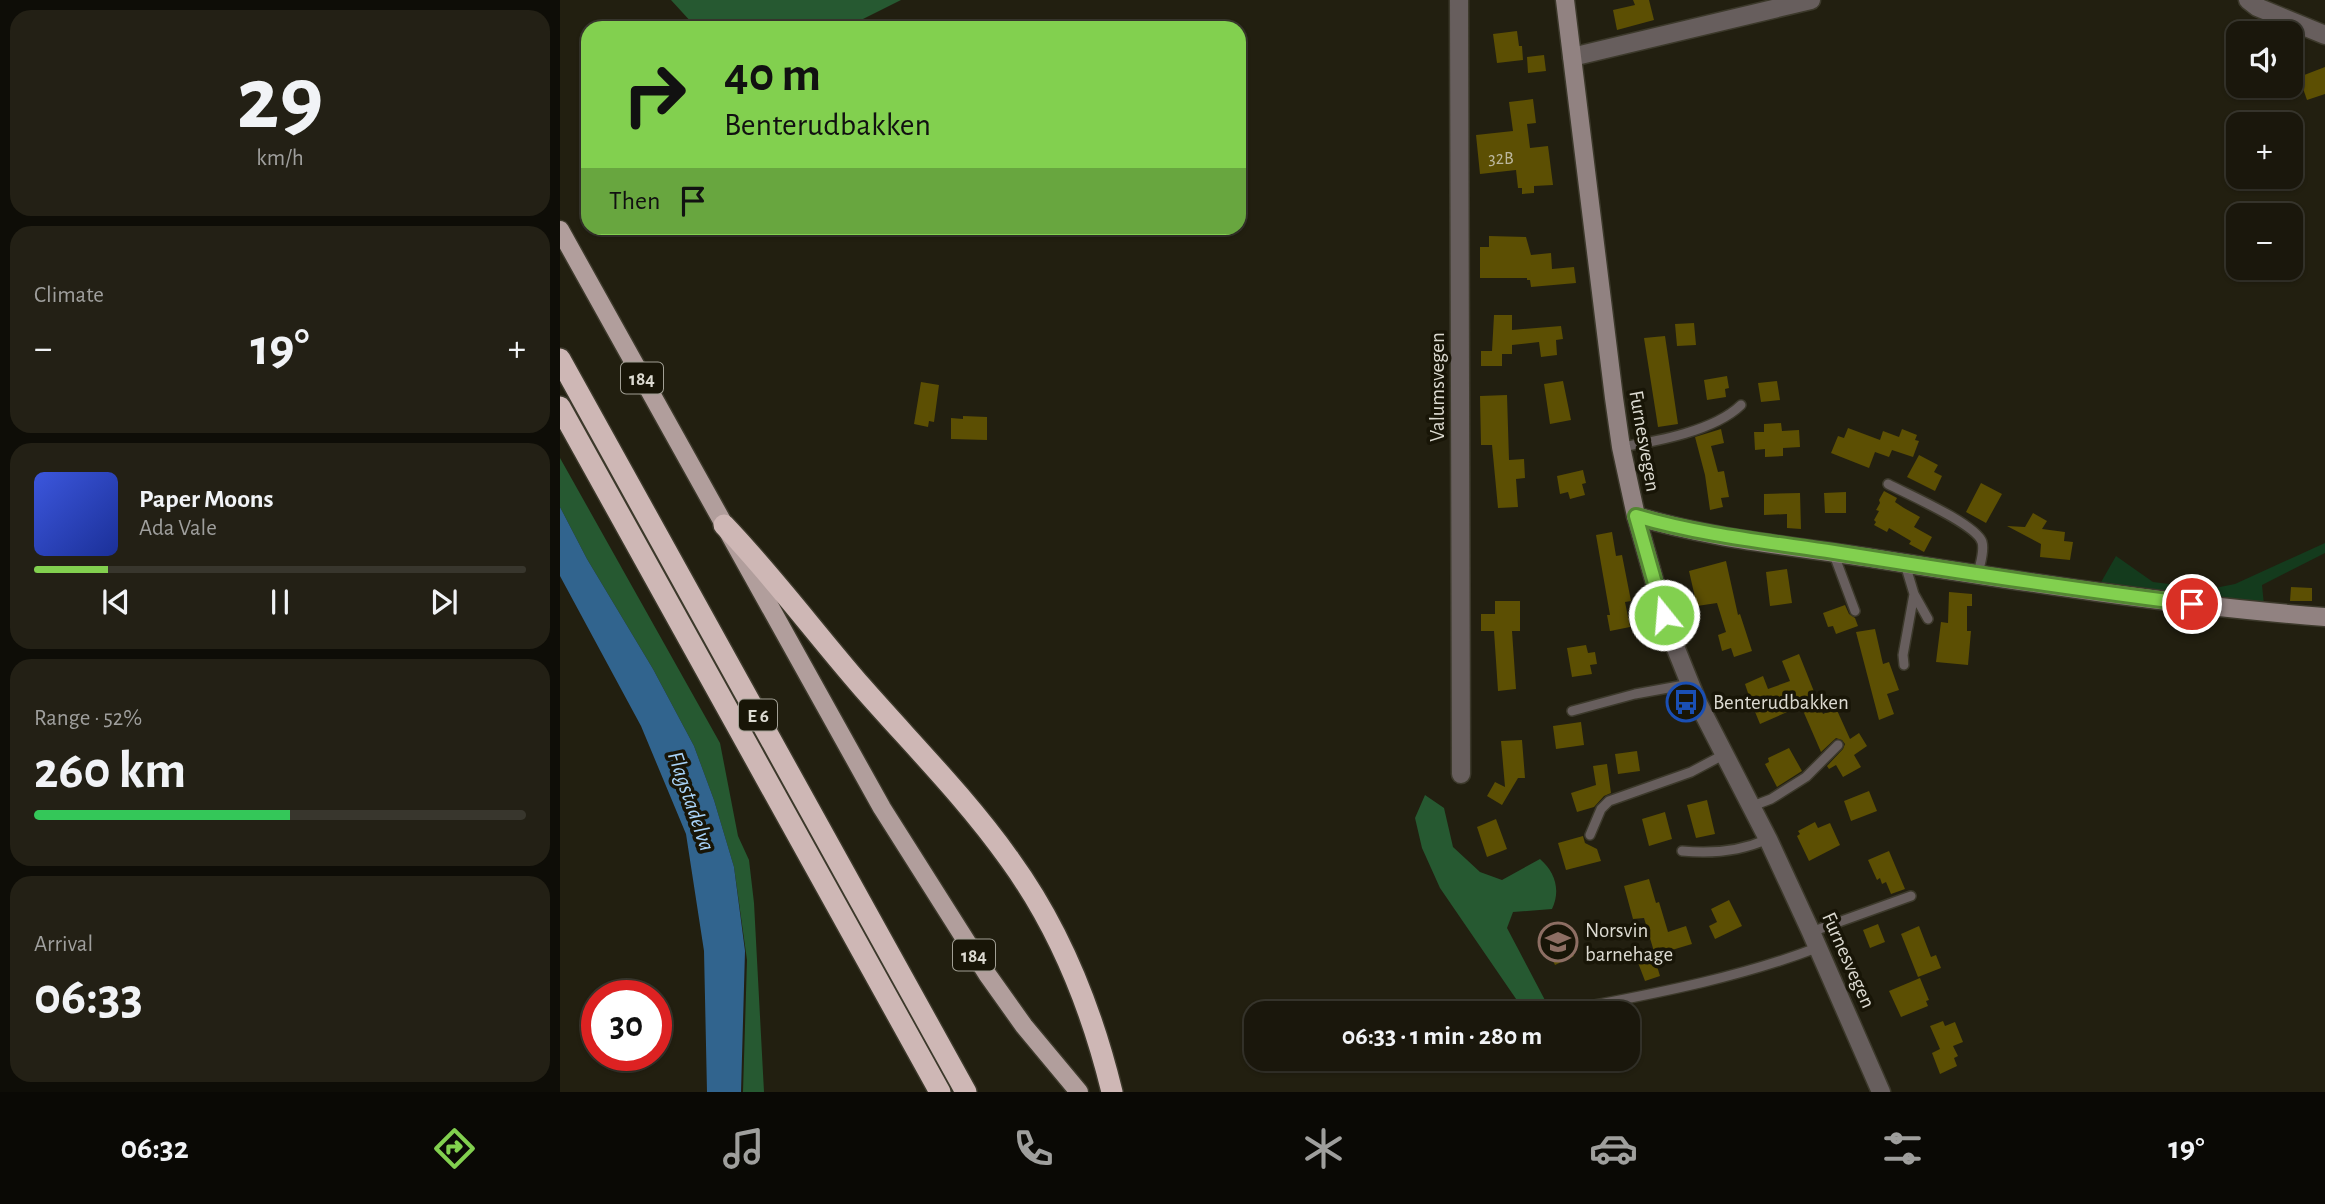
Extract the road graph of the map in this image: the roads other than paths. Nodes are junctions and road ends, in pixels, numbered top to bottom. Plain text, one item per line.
1 (1459, 0) edge
2 (1565, 0) edge
3 (1811, 0) edge
4 (2248, 0) edge
5 (1754, 6) edge
6 (2325, 35) edge
7 (1572, 57) junction
8 (560, 230) edge
9 (560, 359) edge
10 (1741, 405) dead end
11 (560, 407) edge
12 (1621, 447) junction
13 (1888, 484) dead end
14 (1636, 516) junction
15 (724, 525) junction
16 (1833, 552) junction
17 (1905, 564) junction
18 (1978, 575) junction
19 (1914, 594) junction
20 (1855, 611) dead end
21 (2325, 617) edge
22 (1928, 619) dead end
23 (1903, 665) dead end
24 (1690, 684) junction
25 (1572, 711) dead end
26 (1838, 745) dead end
27 (1725, 754) junction
28 (1461, 774) dead end
29 (1750, 807) junction
30 (1590, 835) dead end
31 (1768, 839) junction
32 (1682, 850) dead end
33 (1911, 896) dead end
34 (1815, 939) junction
35 (1615, 1001) edge
36 (940, 1092) edge
37 (966, 1092) edge
38 (1079, 1092) edge
39 (1112, 1092) edge
40 (1881, 1092) edge

1 - 28 street, Valumsvegen
2 - 7 main road, Furnesvegen
3 - 5 street
4 - 6 street
5 - 7 street
7 - 12 main road, Furnesvegen
8 - 15 main road, 184
9 - 37 highway, E 6
10 - 12 lane
11 - 36 highway, E 6
12 - 14 main road, Furnesvegen
13 - 18 lane
14 - 16 main road
14 - 24 street, Furnesvegen
15 - 38 main road, 184
15 - 39 highway
16 - 17 main road
16 - 20 lane
17 - 18 main road
17 - 19 lane
18 - 21 main road
19 - 22 lane
19 - 23 lane
24 - 25 lane
24 - 27 street, Furnesvegen
26 - 29 lane
27 - 29 street, Furnesvegen
27 - 30 lane
29 - 31 street, Furnesvegen
31 - 32 lane
31 - 34 street, Furnesvegen
33 - 34 lane
34 - 35 lane
34 - 40 street, Furnesvegen

